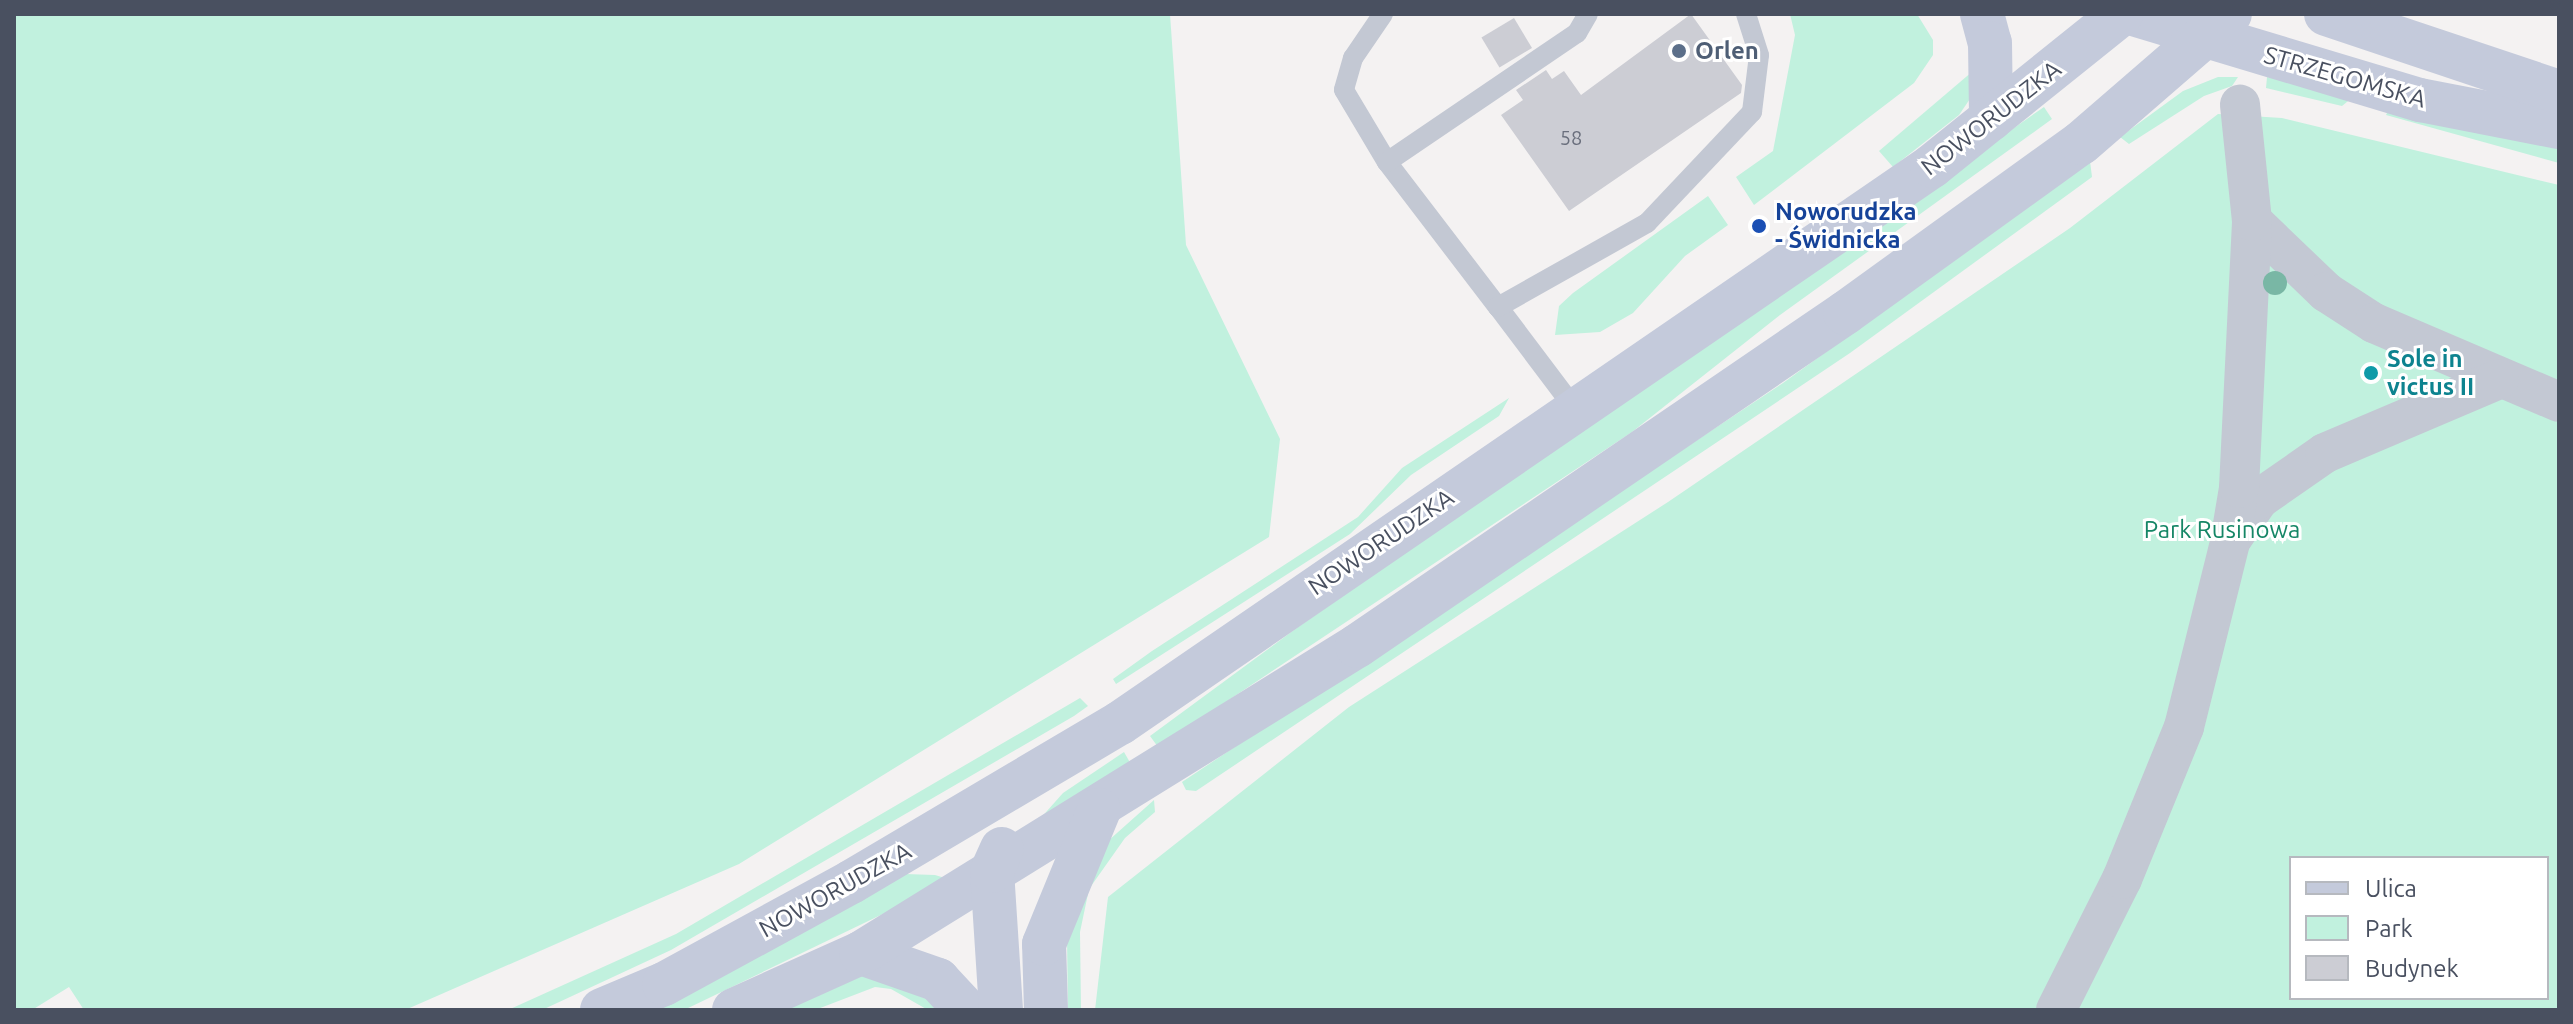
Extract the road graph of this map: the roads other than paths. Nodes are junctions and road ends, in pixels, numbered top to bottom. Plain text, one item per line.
1 (1383, 14) edge
2 (1588, 14) edge
3 (1746, 14) edge
4 (1982, 14) edge
5 (2121, 14) edge
6 (2133, 14) edge
7 (2344, 17) edge
8 (2219, 25) edge
9 (2559, 92) edge
10 (2240, 105) dead end
11 (1991, 119) junction
12 (2559, 127) edge
13 (1387, 162) junction
14 (2252, 221) junction
15 (1498, 307) junction
16 (2499, 379) junction
17 (2559, 402) edge
18 (1575, 409) junction
19 (2230, 542) junction
20 (1037, 774) junction
21 (1099, 810) junction
22 (915, 845) junction
23 (992, 871) junction
24 (1044, 944) junction
25 (861, 953) junction
26 (602, 1010) edge
27 (734, 1010) edge
28 (966, 1010) edge
29 (1001, 1010) edge
30 (1046, 1010) edge
31 (2056, 1010) edge

1 - 13 lane
2 - 13 lane
3 - 15 lane
4 - 11 main road
5 - 11 main road, NOWORUDZKA
6 - 8 main road, STRZEGOMSKA
7 - 9 main road
8 - 12 main road, STRZEGOMSKA
8 - 21 main road
10 - 14 street
11 - 18 main road, NOWORUDZKA
13 - 15 lane
14 - 16 street
14 - 19 street
15 - 18 lane
16 - 17 street
16 - 19 street
18 - 20 main road, NOWORUDZKA
19 - 31 street
20 - 22 main road, NOWORUDZKA
20 - 23 main road
21 - 23 main road
21 - 24 main road
22 - 23 main road
22 - 26 main road, NOWORUDZKA
23 - 24 main road
23 - 25 main road
23 - 29 main road
24 - 30 main road
25 - 27 main road
25 - 28 main road

